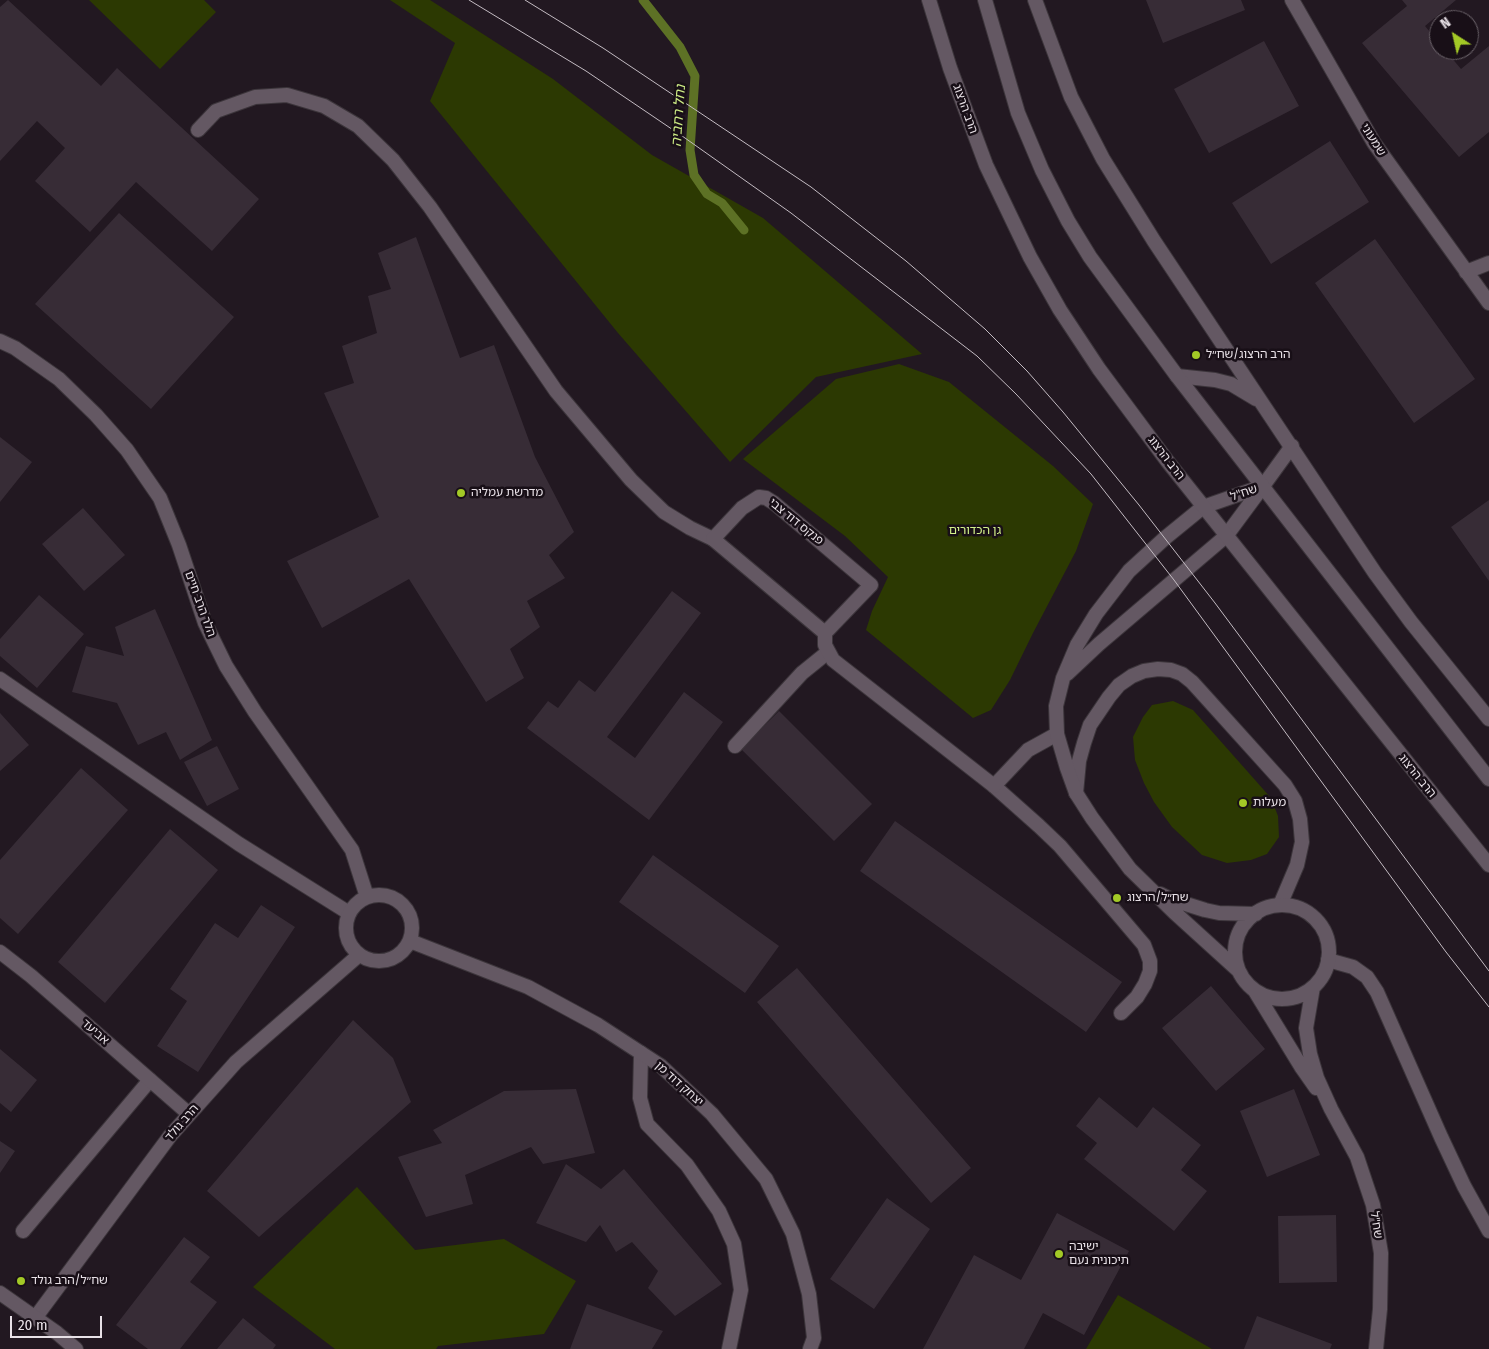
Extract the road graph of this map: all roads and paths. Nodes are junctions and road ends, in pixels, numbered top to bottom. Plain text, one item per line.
1 (929, 0) edge
2 (985, 0) edge
3 (1035, 0) edge
4 (1292, 0) edge
5 (198, 130) dead end
6 (1489, 263) edge
7 (1466, 272) junction
8 (1489, 304) edge
9 (0, 341) edge
10 (1177, 376) junction
11 (1263, 404) junction
12 (1292, 446) junction
13 (1262, 486) junction
14 (1203, 507) junction
15 (1226, 536) junction
16 (713, 539) junction
17 (826, 633) junction
18 (828, 652) junction
19 (1063, 678) junction
20 (0, 679) edge
21 (1489, 719) edge
22 (1058, 734) junction
23 (735, 746) dead end
24 (1489, 779) edge
25 (994, 786) junction
26 (1076, 793) junction
27 (1489, 865) edge
28 (1148, 888) junction
29 (367, 897) junction
30 (1280, 905) junction
31 (349, 913) junction
32 (1256, 914) junction
33 (410, 941) junction
34 (0, 952) edge
35 (358, 955) junction
36 (1328, 960) junction
37 (1239, 971) junction
38 (1313, 987) junction
39 (1255, 991) junction
40 (1121, 1013) dead end
41 (641, 1053) junction
42 (150, 1080) junction
43 (1331, 1109) junction
44 (190, 1114) junction
45 (23, 1231) dead end
46 (1489, 1231) edge
47 (0, 1293) edge
48 (35, 1318) junction
49 (76, 1349) edge
50 (729, 1349) edge
51 (810, 1349) edge
52 (1376, 1349) edge

1 - 14 street, הרב הרצוג
2 - 10 street
3 - 11 street
4 - 7 street, שמעוני
5 - 16 street
6 - 7 street
7 - 8 street, שמעוני
9 - 29 street, הלר הרב חיים
10 - 11 street
10 - 13 street
11 - 12 street
12 - 13 street
12 - 21 street
13 - 14 street, שח"ל
13 - 15 street, שח"ל
13 - 24 street
14 - 15 street, הרב הרצוג
14 - 19 street, שח"ל
15 - 19 street, שח"ל
15 - 27 street, הרב הרצוג
16 - 17 street
16 - 17 street, פנקס דוד צבי
17 - 18 street
18 - 23 street
18 - 25 street
19 - 22 street, שח"ל
20 - 31 street
22 - 25 street
22 - 26 street, שח"ל
25 - 40 street
26 - 28 street, שח"ל
26 - 30 street
28 - 32 street, שח"ל
28 - 37 street, שח"ל
29 - 31 street
29 - 33 street
30 - 32 street
30 - 36 street
31 - 35 street
32 - 37 street
33 - 35 street
33 - 41 street, יצחק דוד מן
34 - 42 street, אביעד
35 - 44 street, הרב גולד
36 - 38 street
36 - 46 street
37 - 39 street
38 - 39 street
38 - 43 street, שח"ל
39 - 43 street, שח"ל
41 - 50 street
41 - 51 street, יצחק דוד מן
42 - 44 street, אביעד
42 - 45 street
43 - 52 street, שח"ל
44 - 48 street, הרב גולד
47 - 48 street
48 - 49 street

